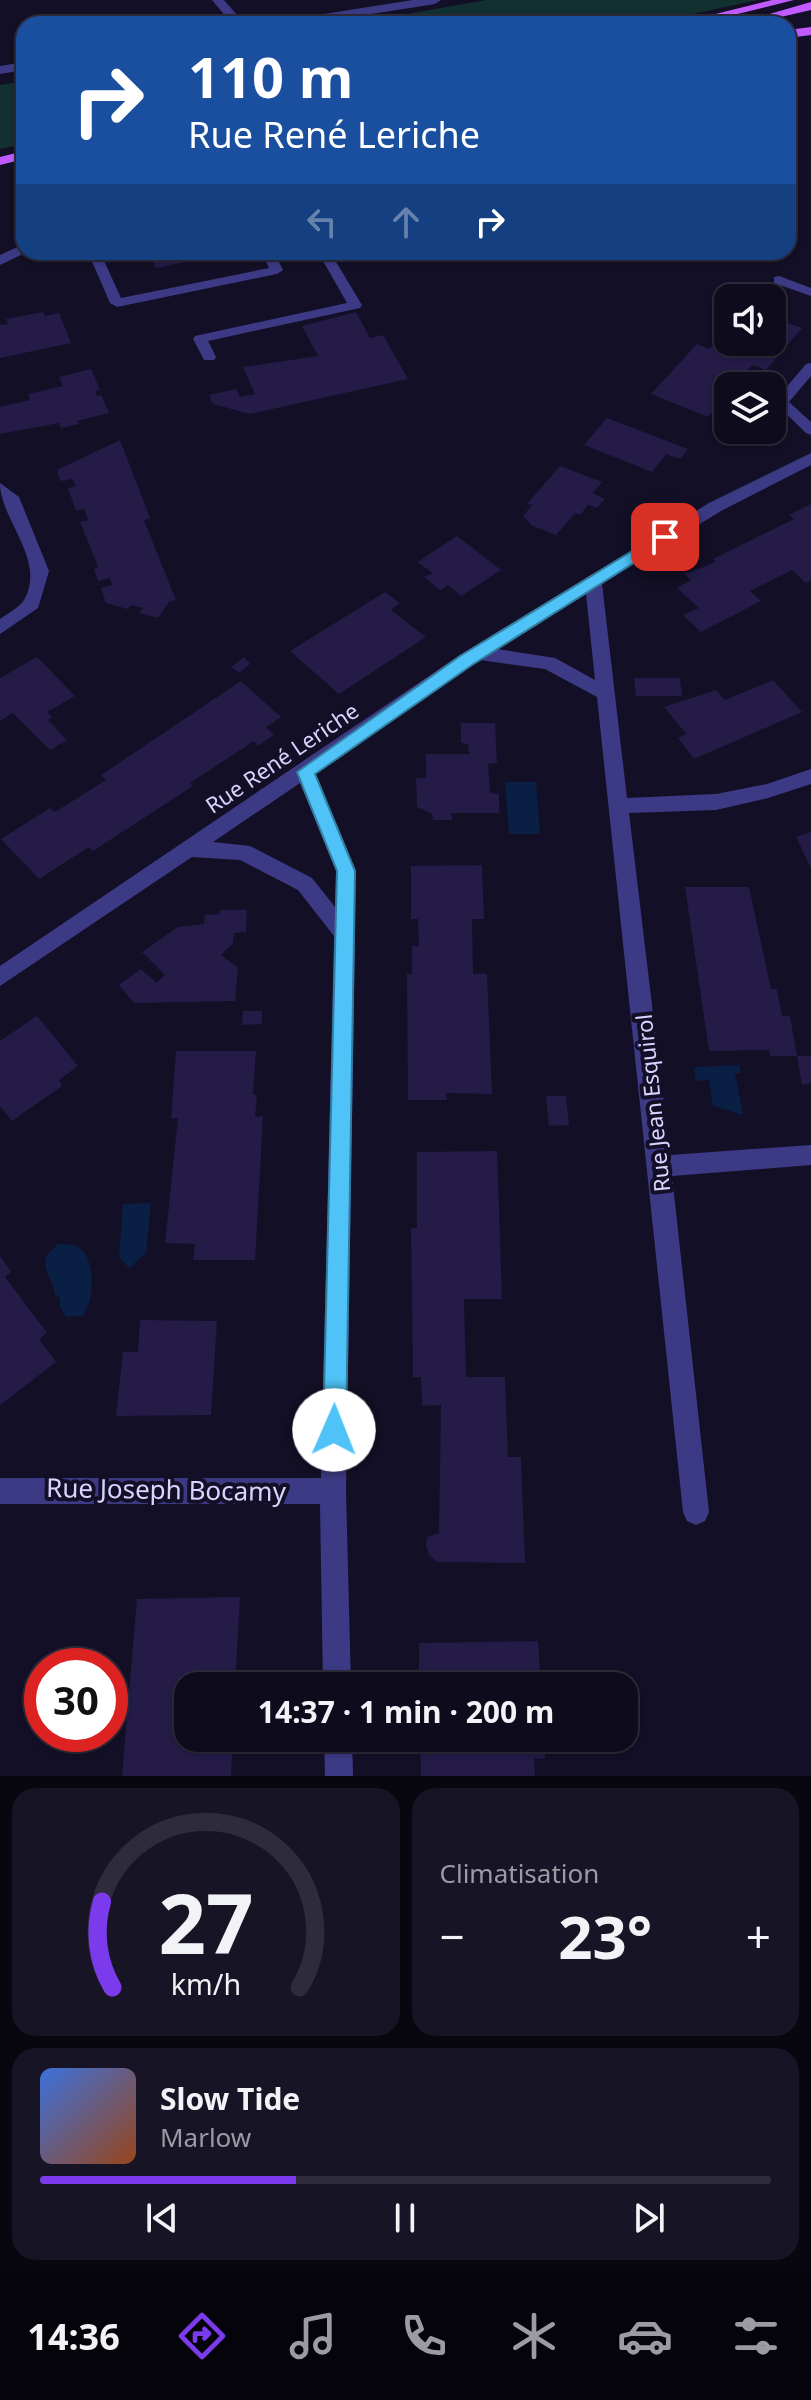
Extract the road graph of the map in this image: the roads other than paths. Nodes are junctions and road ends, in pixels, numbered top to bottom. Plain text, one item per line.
1 (218, 0) edge
2 (435, 0) edge
3 (788, 0) edge
4 (811, 6) edge
5 (231, 15) dead end
6 (336, 16) edge
7 (717, 16) edge
8 (764, 16) edge
9 (98, 260) edge
10 (272, 260) edge
11 (329, 260) edge
12 (779, 280) dead end
13 (811, 292) edge
14 (209, 357) dead end
15 (811, 367) edge
16 (811, 430) edge
17 (811, 458) edge
18 (0, 488) edge
19 (593, 582) junction
20 (0, 628) edge
21 (478, 653) junction
22 (606, 694) junction
23 (305, 772) junction
24 (811, 776) edge
25 (620, 806) junction
26 (190, 849) junction
27 (345, 934) junction
28 (0, 977) edge
29 (811, 1155) edge
30 (660, 1166) junction
31 (0, 1491) edge
32 (333, 1491) junction
33 (696, 1512) dead end
34 (337, 1672) edge
35 (338, 1752) edge
36 (339, 1776) edge

1 - 5 street
2 - 6 street
3 - 7 main road
4 - 8 main road
9 - 10 lane
11 - 14 lane
12 - 13 lane
15 - 16 lane
17 - 19 street, Rue René Leriche
18 - 20 street
19 - 21 street, Rue René Leriche
19 - 22 street, Rue Jean Esquirol
21 - 22 street
21 - 23 street, Rue René Leriche
22 - 25 street, Rue Jean Esquirol
23 - 26 street, Rue René Leriche
23 - 27 street
24 - 25 street
25 - 30 street, Rue Jean Esquirol
26 - 27 street
26 - 28 street, Rue René Leriche
27 - 32 street
29 - 30 street
30 - 33 street, Rue Jean Esquirol
31 - 32 street, Rue Joseph Bocamy
32 - 34 street
35 - 36 street

